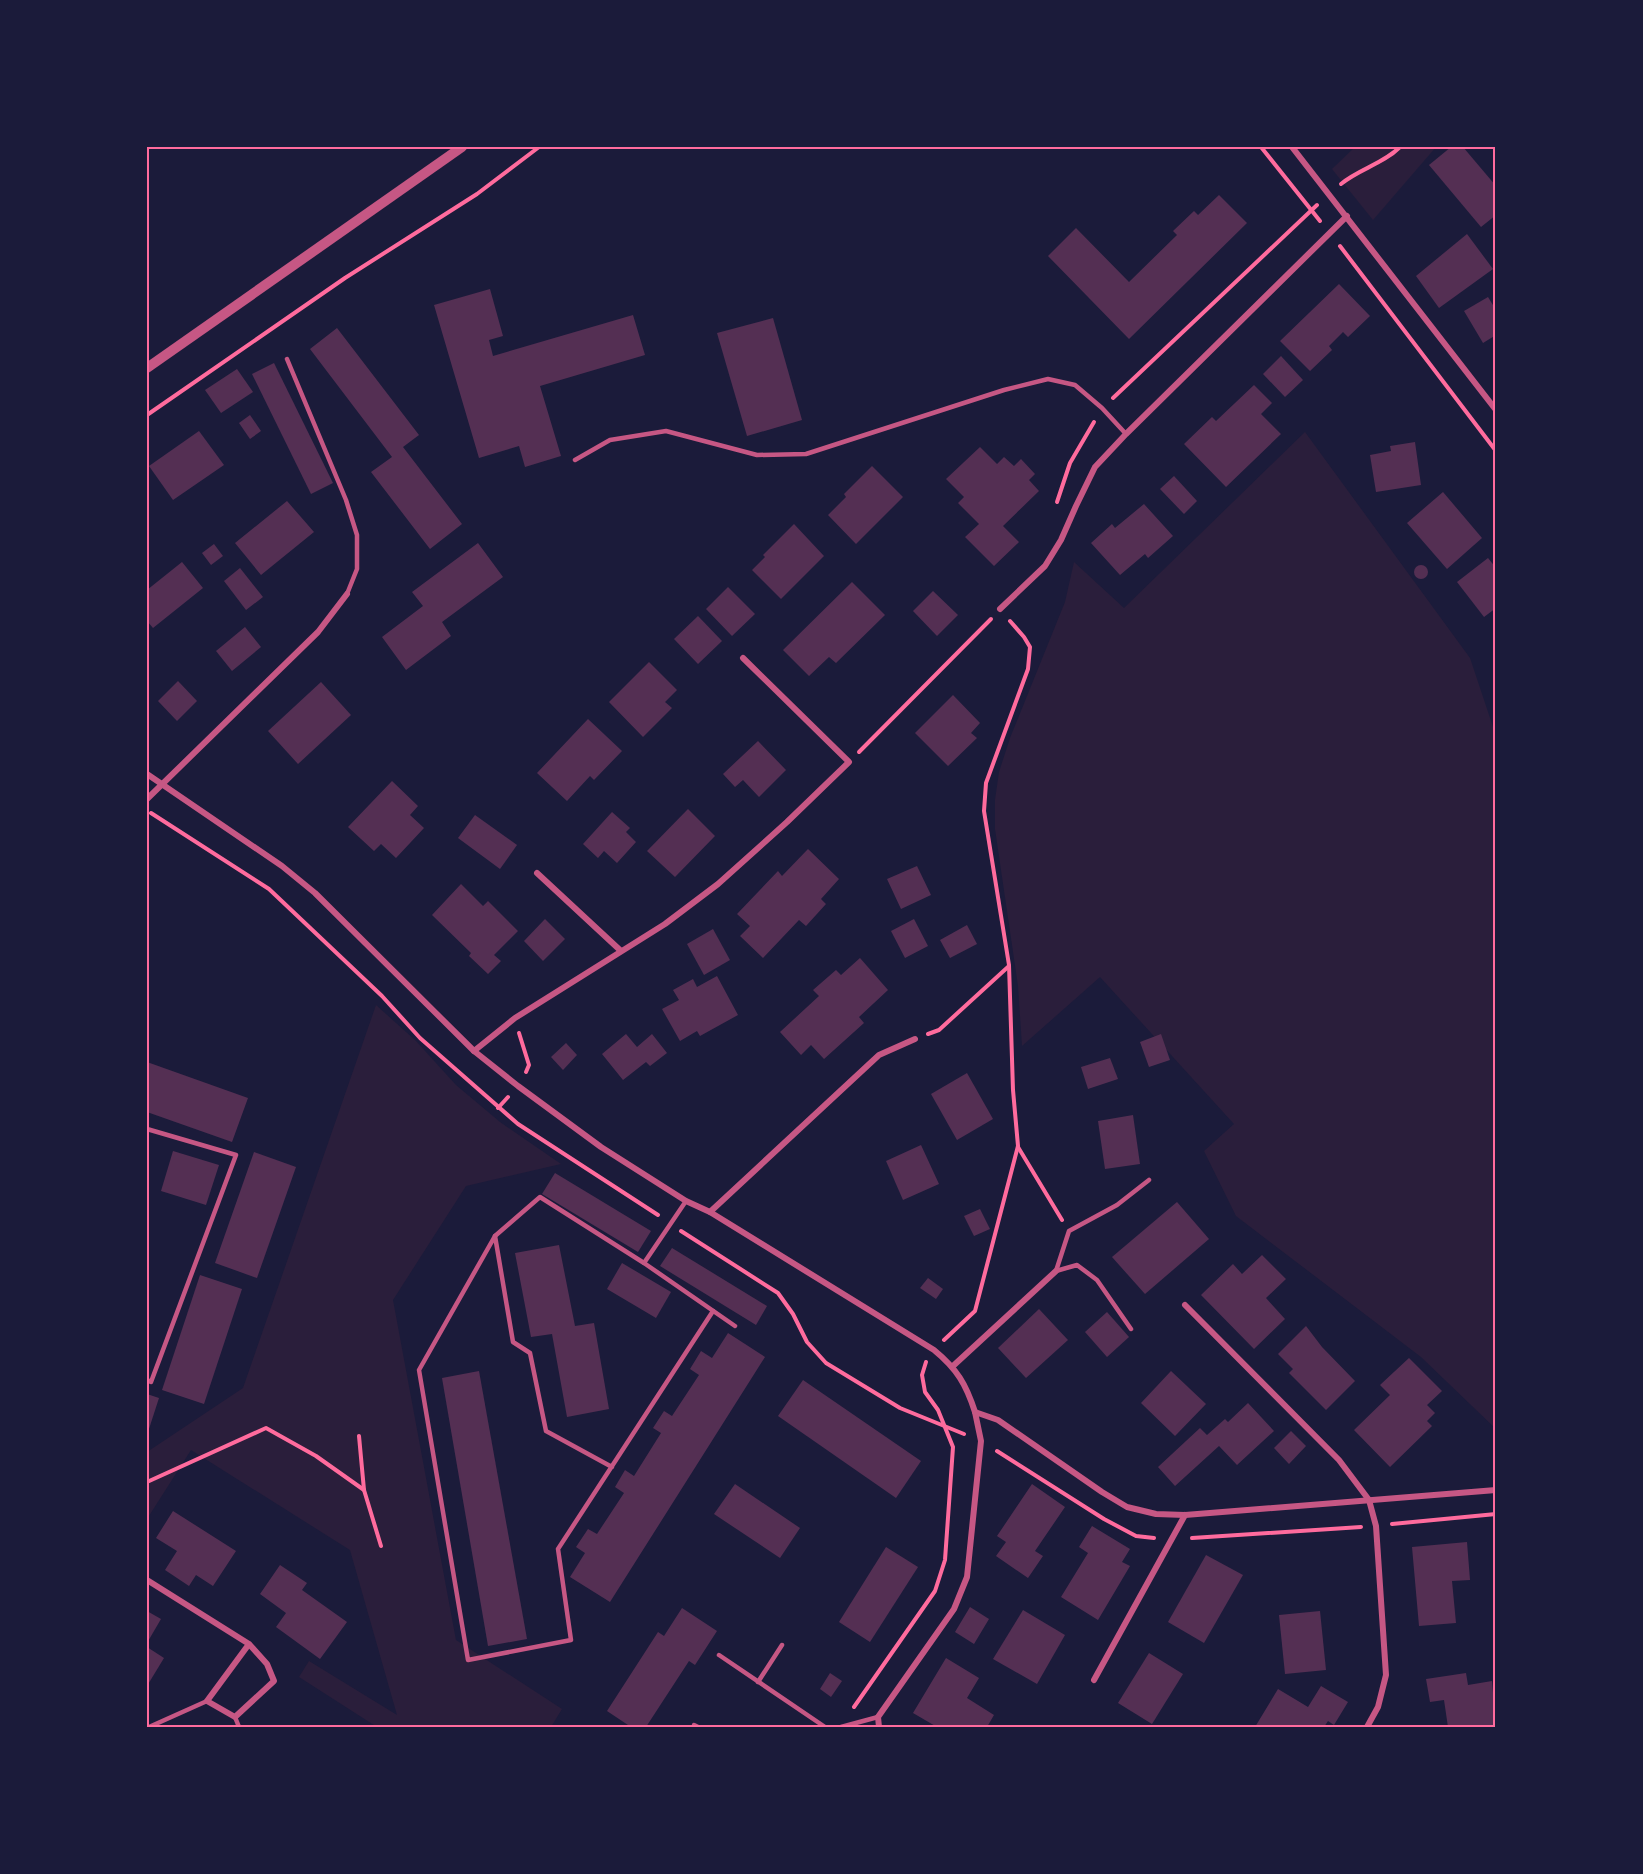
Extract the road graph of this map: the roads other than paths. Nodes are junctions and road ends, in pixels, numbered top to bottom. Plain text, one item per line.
1 (462, 147) edge
2 (1292, 147) edge
3 (1347, 216) junction
4 (287, 359) dead end
5 (147, 368) edge
6 (1496, 410) edge
7 (1126, 434) junction
8 (575, 460) dead end
9 (346, 594) joint
10 (1000, 609) road end
11 (743, 658) dead end
12 (147, 774) edge
13 (163, 784) junction
14 (147, 799) edge
15 (537, 873) dead end
16 (621, 951) junction
17 (915, 1039) road end
18 (474, 1051) junction
19 (147, 1129) edge
20 (1149, 1180) dead end
21 (686, 1201) junction
22 (711, 1212) junction
23 (495, 1236) junction
24 (644, 1263) junction
25 (1056, 1271) junction
26 (1185, 1305) dead end
27 (714, 1311) junction
28 (735, 1326) dead end
29 (1131, 1329) dead end
30 (953, 1366) junction
31 (147, 1380) edge
32 (975, 1412) junction
33 (612, 1467) junction
34 (1496, 1490) edge
35 (1369, 1500) junction
36 (1185, 1515) junction
37 (147, 1580) edge
38 (249, 1644) junction
39 (783, 1645) dead end
40 (719, 1655) dead end
41 (1094, 1680) dead end
42 (758, 1682) junction
43 (207, 1701) junction
44 (235, 1717) junction
45 (878, 1717) junction
46 (149, 1727) edge
47 (239, 1727) edge
48 (825, 1727) edge
49 (841, 1727) edge
50 (879, 1727) edge
51 (1368, 1727) edge

1 - 5 street
2 - 3 street
3 - 6 street
3 - 7 street
4 - 9 lane
7 - 8 lane
7 - 10 street
9 - 13 street
11 - 16 street
12 - 13 street
13 - 14 street
13 - 18 street
15 - 16 street
16 - 18 street
17 - 22 street
18 - 21 street
19 - 31 lane
20 - 25 lane
21 - 22 street
21 - 24 lane
22 - 30 street
23 - 24 lane
23 - 33 lane
23 - 33 lane
24 - 27 lane
25 - 29 lane
25 - 30 street
26 - 35 street
27 - 28 lane
27 - 33 lane
30 - 32 street
32 - 36 street
32 - 45 street
34 - 35 street
35 - 36 street
35 - 51 street
36 - 41 street
37 - 38 street
38 - 43 street
38 - 44 street
39 - 42 lane
40 - 42 lane
42 - 48 lane
43 - 44 street
43 - 46 lane
44 - 47 lane
45 - 49 lane
45 - 50 street

